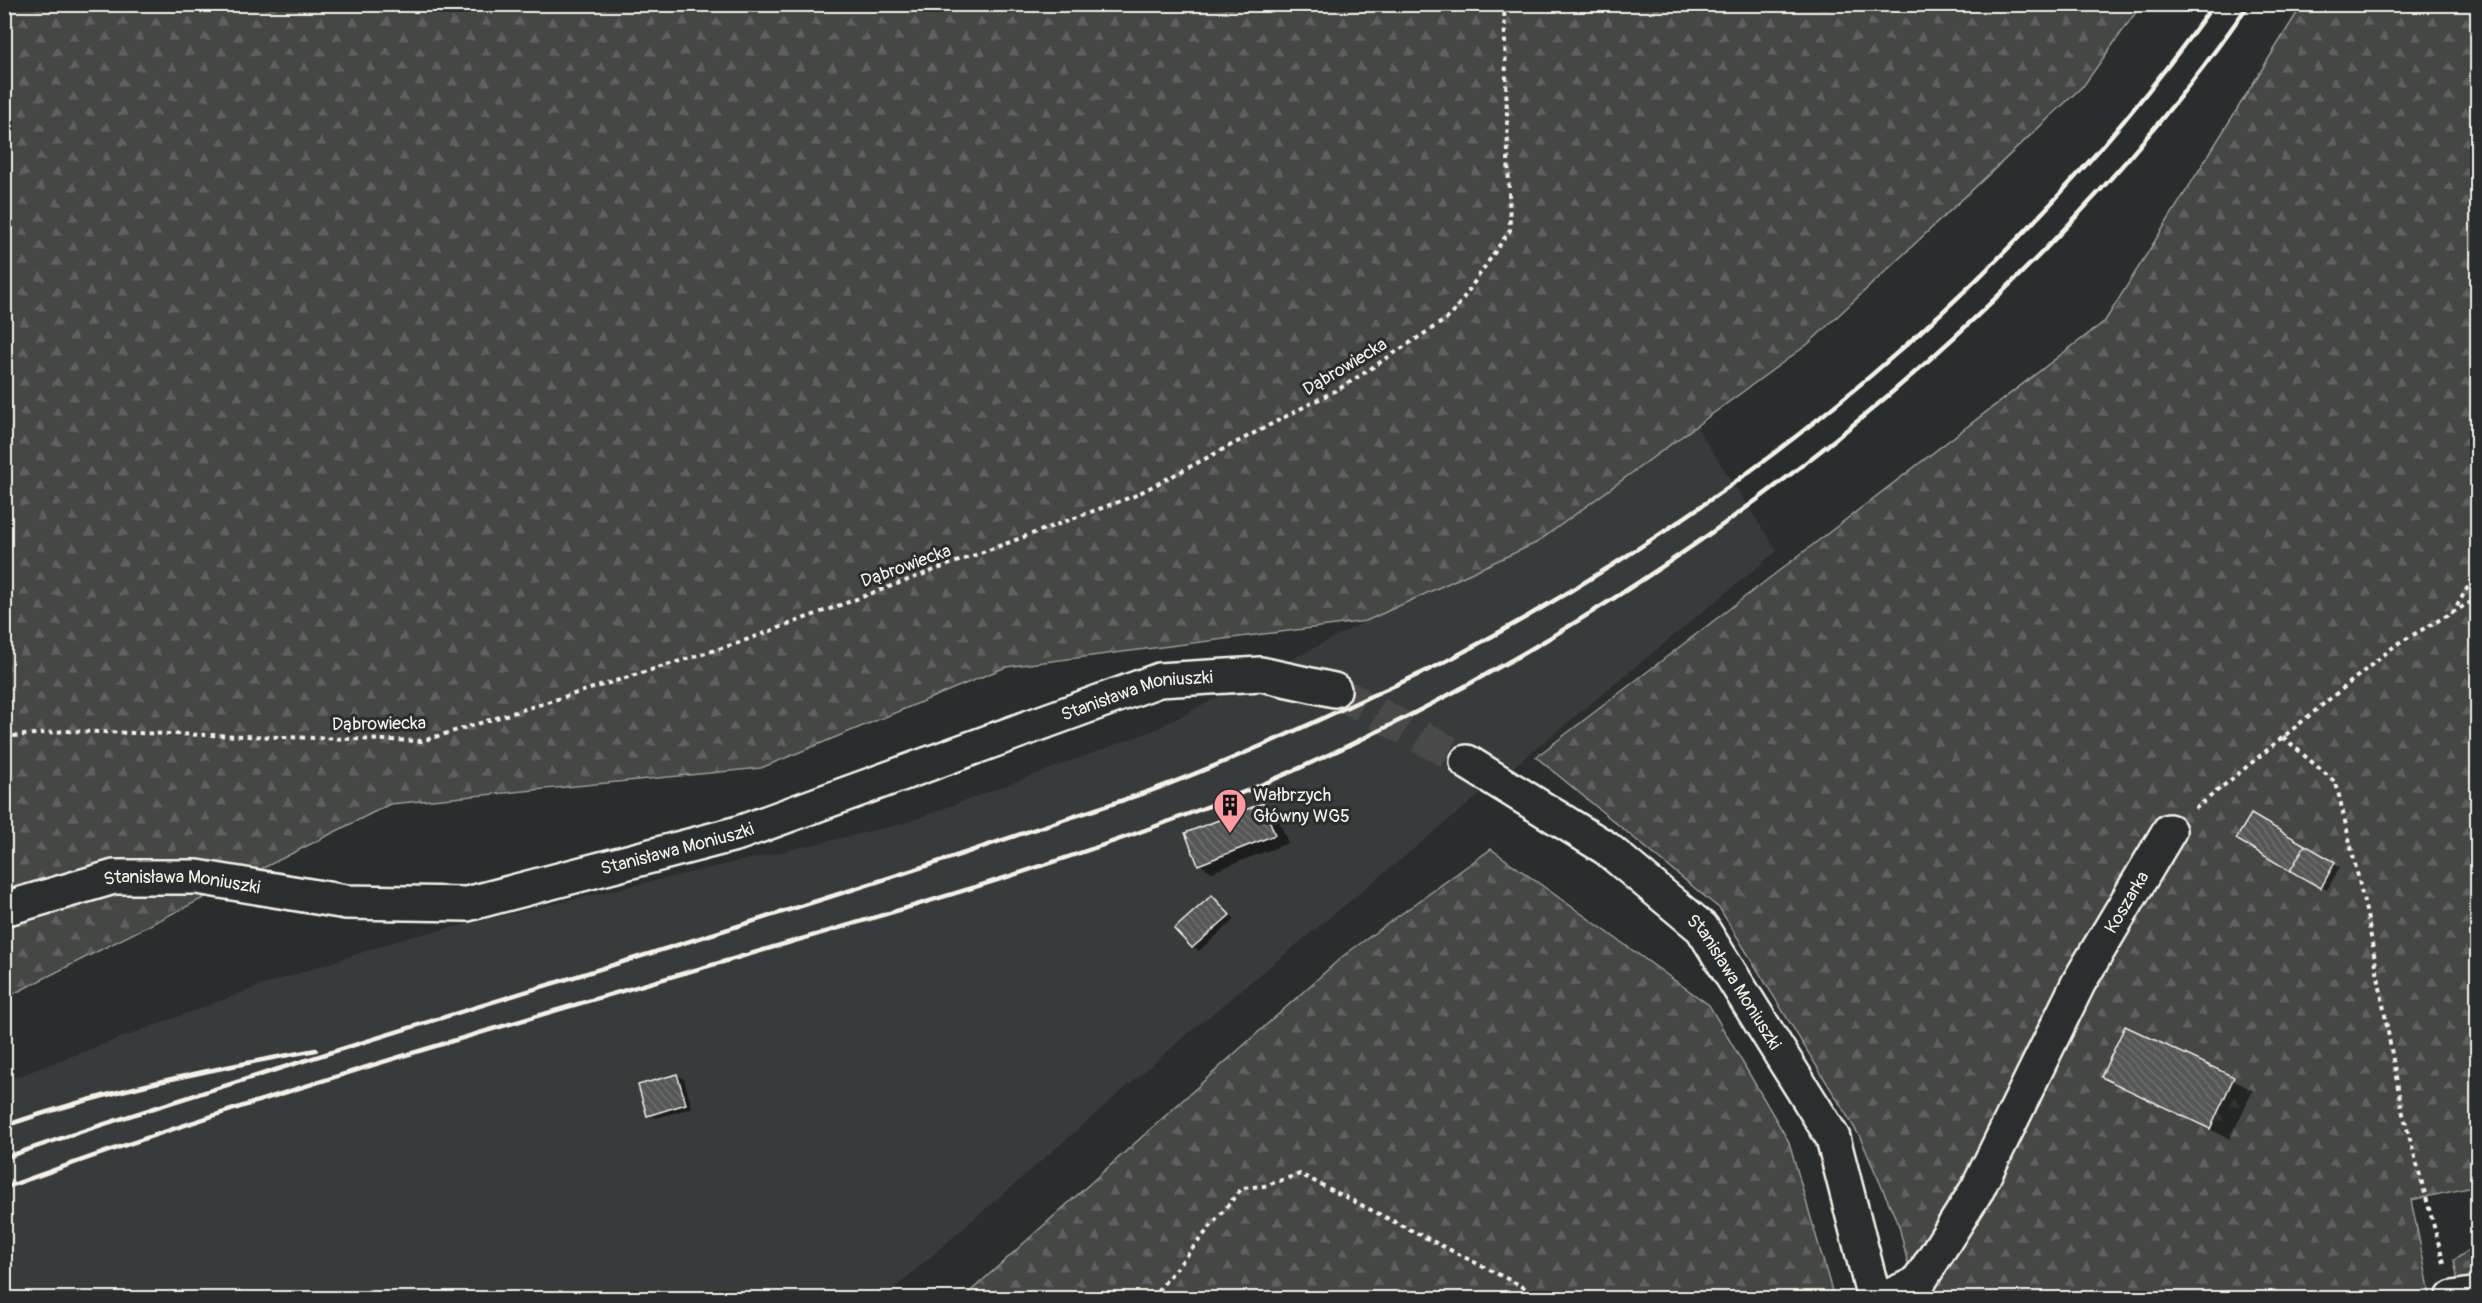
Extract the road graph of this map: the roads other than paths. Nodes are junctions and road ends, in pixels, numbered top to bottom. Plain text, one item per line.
1 (1334, 690) tunnel mouth
2 (1467, 762) tunnel mouth
3 (2169, 831) road end
4 (4, 909) edge
5 (2478, 1294) edge
6 (2453, 1298) edge
7 (1874, 1299) edge
8 (1885, 1299) edge

1 - 4 street, Stanisława Moniuszki
2 - 7 street, Stanisława Moniuszki
3 - 8 street, Koszarka
5 - 6 street

